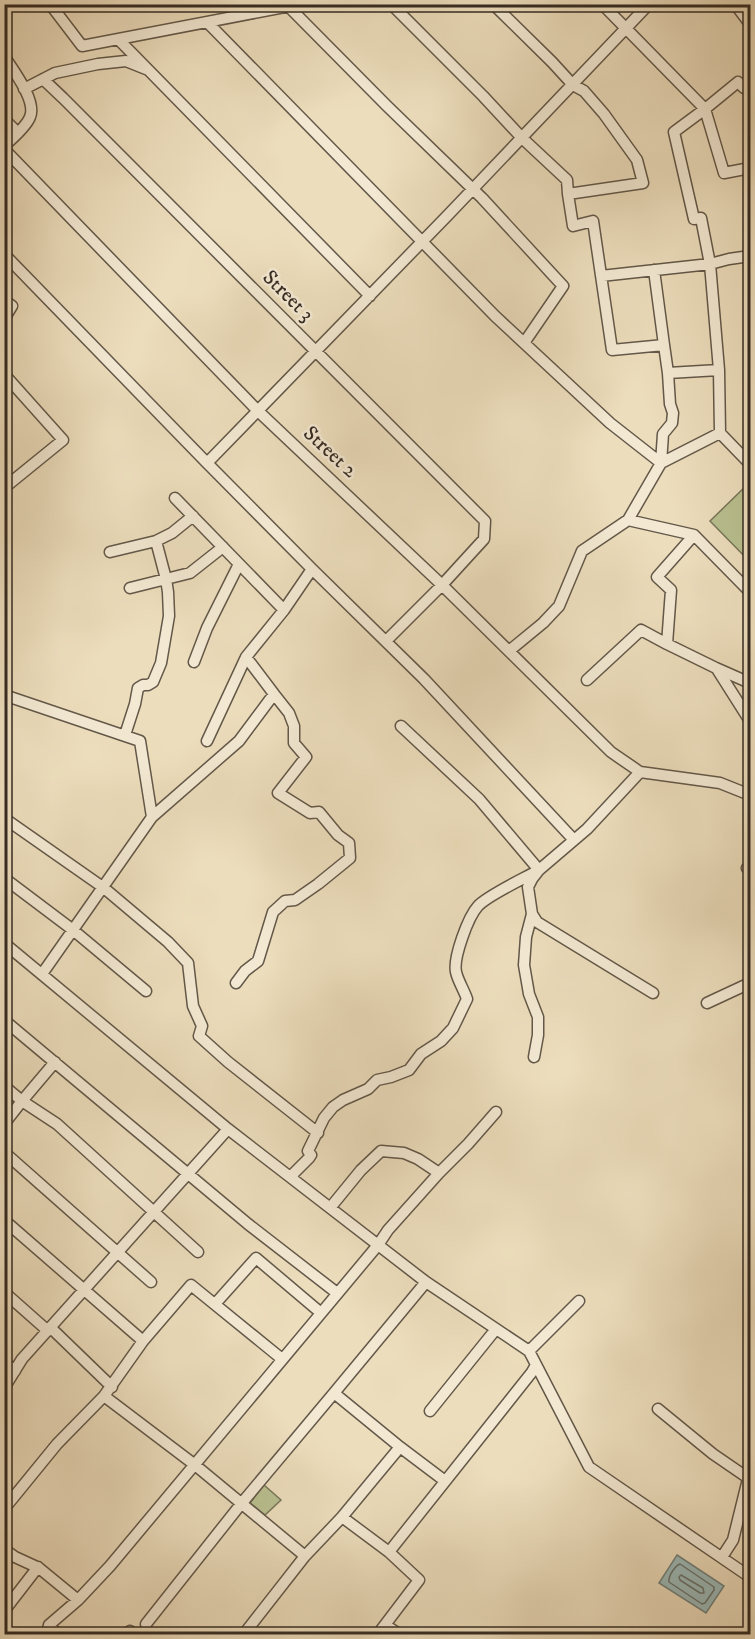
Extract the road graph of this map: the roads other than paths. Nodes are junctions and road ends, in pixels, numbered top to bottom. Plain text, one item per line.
1 (50, 4) edge
2 (391, 4) edge
3 (493, 4) edge
4 (602, 4) edge
5 (649, 4) edge
6 (735, 4) edge
7 (292, 6) edge
8 (207, 22) junction
9 (750, 24) edge
10 (625, 29) junction
11 (118, 39) junction
12 (4, 56) edge
13 (149, 70) junction
14 (43, 80) junction
15 (750, 81) edge
16 (573, 85) junction
17 (24, 89) junction
18 (705, 109) junction
19 (4, 119) edge
20 (18, 133) junction
21 (522, 138) junction
22 (4, 148) edge
23 (750, 168) edge
24 (473, 190) junction
25 (568, 194) junction
26 (422, 242) junction
27 (4, 254) edge
28 (750, 256) edge
29 (710, 264) junction
30 (654, 270) junction
31 (601, 276) junction
32 (370, 296) junction
33 (4, 300) edge
34 (4, 319) edge
35 (524, 343) junction
36 (664, 345) junction
37 (316, 352) junction
38 (719, 370) junction
39 (668, 373) junction
40 (4, 375) edge
41 (258, 411) junction
42 (720, 433) junction
43 (661, 462) junction
44 (207, 463) junction
45 (750, 464) edge
46 (4, 488) edge
47 (176, 498) dead end
48 (193, 516) junction
49 (628, 520) junction
50 (694, 535) junction
51 (156, 541) junction
52 (223, 547) junction
53 (110, 552) dead end
54 (239, 564) junction
55 (312, 569) junction
56 (166, 579) junction
57 (442, 585) junction
58 (130, 588) dead end
59 (750, 592) edge
60 (284, 610) junction
61 (386, 641) junction
62 (667, 644) junction
63 (508, 651) junction
64 (246, 657) junction
65 (194, 662) dead end
66 (716, 669) junction
67 (587, 680) dead end
68 (750, 683) edge
69 (274, 694) junction
70 (4, 695) edge
71 (750, 720) edge
72 (401, 726) dead end
73 (125, 735) junction
74 (207, 741) dead end
75 (640, 772) junction
76 (750, 795) edge
77 (152, 817) junction
78 (4, 818) edge
79 (574, 840) junction
80 (539, 870) junction
81 (4, 878) edge
82 (104, 888) junction
83 (532, 914) junction
84 (73, 930) junction
85 (6, 948) edge
86 (42, 974) junction
87 (236, 983) dead end
88 (750, 983) edge
89 (146, 991) dead end
90 (652, 993) dead end
91 (707, 1002) dead end
92 (4, 1020) edge
93 (534, 1058) dead end
94 (55, 1062) junction
95 (4, 1086) edge
96 (22, 1101) junction
97 (496, 1112) dead end
98 (4, 1124) edge
99 (228, 1129) junction
100 (318, 1133) junction
101 (4, 1152) edge
102 (439, 1173) junction
103 (189, 1175) junction
104 (290, 1177) junction
105 (330, 1208) junction
106 (154, 1214) junction
107 (4, 1220) edge
108 (378, 1245) junction
109 (198, 1252) dead end
110 (118, 1253) junction
111 (151, 1282) dead end
112 (426, 1282) junction
113 (86, 1290) junction
114 (4, 1292) edge
115 (337, 1293) junction
116 (579, 1301) dead end
117 (215, 1304) junction
118 (321, 1313) junction
119 (49, 1329) junction
120 (496, 1329) junction
121 (143, 1341) junction
122 (529, 1351) junction
123 (282, 1359) junction
124 (4, 1362) edge
125 (536, 1365) junction
126 (15, 1371) junction
127 (112, 1387) junction
128 (4, 1388) edge
129 (334, 1393) junction
130 (104, 1396) junction
131 (658, 1409) dead end
132 (430, 1411) dead end
133 (400, 1447) junction
134 (195, 1465) junction
135 (749, 1474) edge
136 (445, 1481) junction
137 (241, 1504) junction
138 (4, 1509) edge
139 (342, 1517) junction
140 (4, 1549) edge
141 (389, 1552) junction
142 (305, 1557) junction
143 (722, 1557) junction
144 (38, 1567) junction
145 (750, 1577) edge
146 (78, 1600) junction
147 (4, 1611) edge
148 (146, 1624) dead end
149 (48, 1630) edge
150 (381, 1630) edge
151 (57, 1635) edge
152 (244, 1635) edge
153 (399, 1635) edge

1 - 11 street
2 - 21 street
3 - 16 street
4 - 10 street
5 - 10 street
6 - 9 street
7 - 8 street
7 - 24 street
8 - 11 street
8 - 26 street
10 - 16 street
10 - 18 street
11 - 13 street
12 - 17 street
13 - 14 street
13 - 32 street
14 - 17 street
14 - 37 street, Street 3
15 - 18 street
16 - 21 street
16 - 25 street
17 - 20 street
18 - 23 street
18 - 29 street
19 - 20 street
20 - 22 street
21 - 24 street
21 - 25 street
22 - 41 street, Street 2
24 - 26 street
24 - 35 street
25 - 31 street
26 - 32 street
26 - 35 street
27 - 44 street
28 - 29 street
29 - 30 street
29 - 38 street
30 - 31 street
30 - 36 street
31 - 36 street
32 - 37 street
33 - 34 street
35 - 43 street
36 - 39 street
37 - 41 street
37 - 57 street, Street 3
38 - 39 street
38 - 42 street
39 - 43 street
40 - 46 street
41 - 44 street
41 - 57 street, Street 2
42 - 43 street
42 - 45 street
43 - 49 street
44 - 55 street
47 - 48 street
48 - 51 street
48 - 52 street
49 - 50 street
49 - 63 street
50 - 59 street
50 - 62 street
51 - 53 street
51 - 56 street
52 - 54 street
52 - 56 street
54 - 60 street
54 - 65 street
55 - 60 street
55 - 61 street
56 - 58 street
56 - 73 street
57 - 61 street
57 - 63 street, Street 2
60 - 64 street
61 - 79 street
62 - 66 street
62 - 67 street
63 - 75 street, Street 2
64 - 69 street
64 - 74 street
66 - 68 street
66 - 71 street
69 - 77 street
69 - 87 street
70 - 73 street
72 - 80 street
73 - 77 street
75 - 76 street
75 - 79 street
77 - 82 street
78 - 82 street
79 - 80 street
80 - 83 street
80 - 100 street
81 - 84 street
82 - 84 street
82 - 100 street
83 - 90 street
83 - 93 street
84 - 86 street
84 - 89 street
85 - 86 street
86 - 99 street
88 - 91 street
92 - 94 street
94 - 96 street
94 - 103 street
95 - 96 street
96 - 98 street
96 - 106 street
97 - 102 street
99 - 103 street
99 - 104 street
100 - 104 street
101 - 110 street
102 - 105 street
102 - 108 street
103 - 106 street
103 - 115 street
104 - 105 street
105 - 108 street
106 - 109 street
106 - 110 street
107 - 113 street
108 - 112 street
108 - 115 street
110 - 111 street
110 - 113 street
112 - 120 street
112 - 129 street
113 - 119 street
113 - 121 street
114 - 119 street
115 - 118 street
116 - 122 street
117 - 118 street
117 - 121 street
117 - 123 street
118 - 123 street
119 - 126 street
119 - 127 street
120 - 122 street
120 - 132 street
121 - 127 street
122 - 125 street
123 - 134 street
124 - 126 street
125 - 136 street
125 - 143 street
126 - 128 street
127 - 130 street
129 - 133 street
129 - 137 street
130 - 134 street
130 - 138 street
131 - 135 street
133 - 136 street
133 - 139 street
134 - 137 street
134 - 146 street
135 - 143 street
136 - 141 street
137 - 142 street
137 - 148 street
139 - 141 street
139 - 142 street
140 - 144 street
141 - 150 street
142 - 152 street
143 - 145 street
144 - 146 street
144 - 147 street
146 - 149 street
149 - 151 street
150 - 153 street

